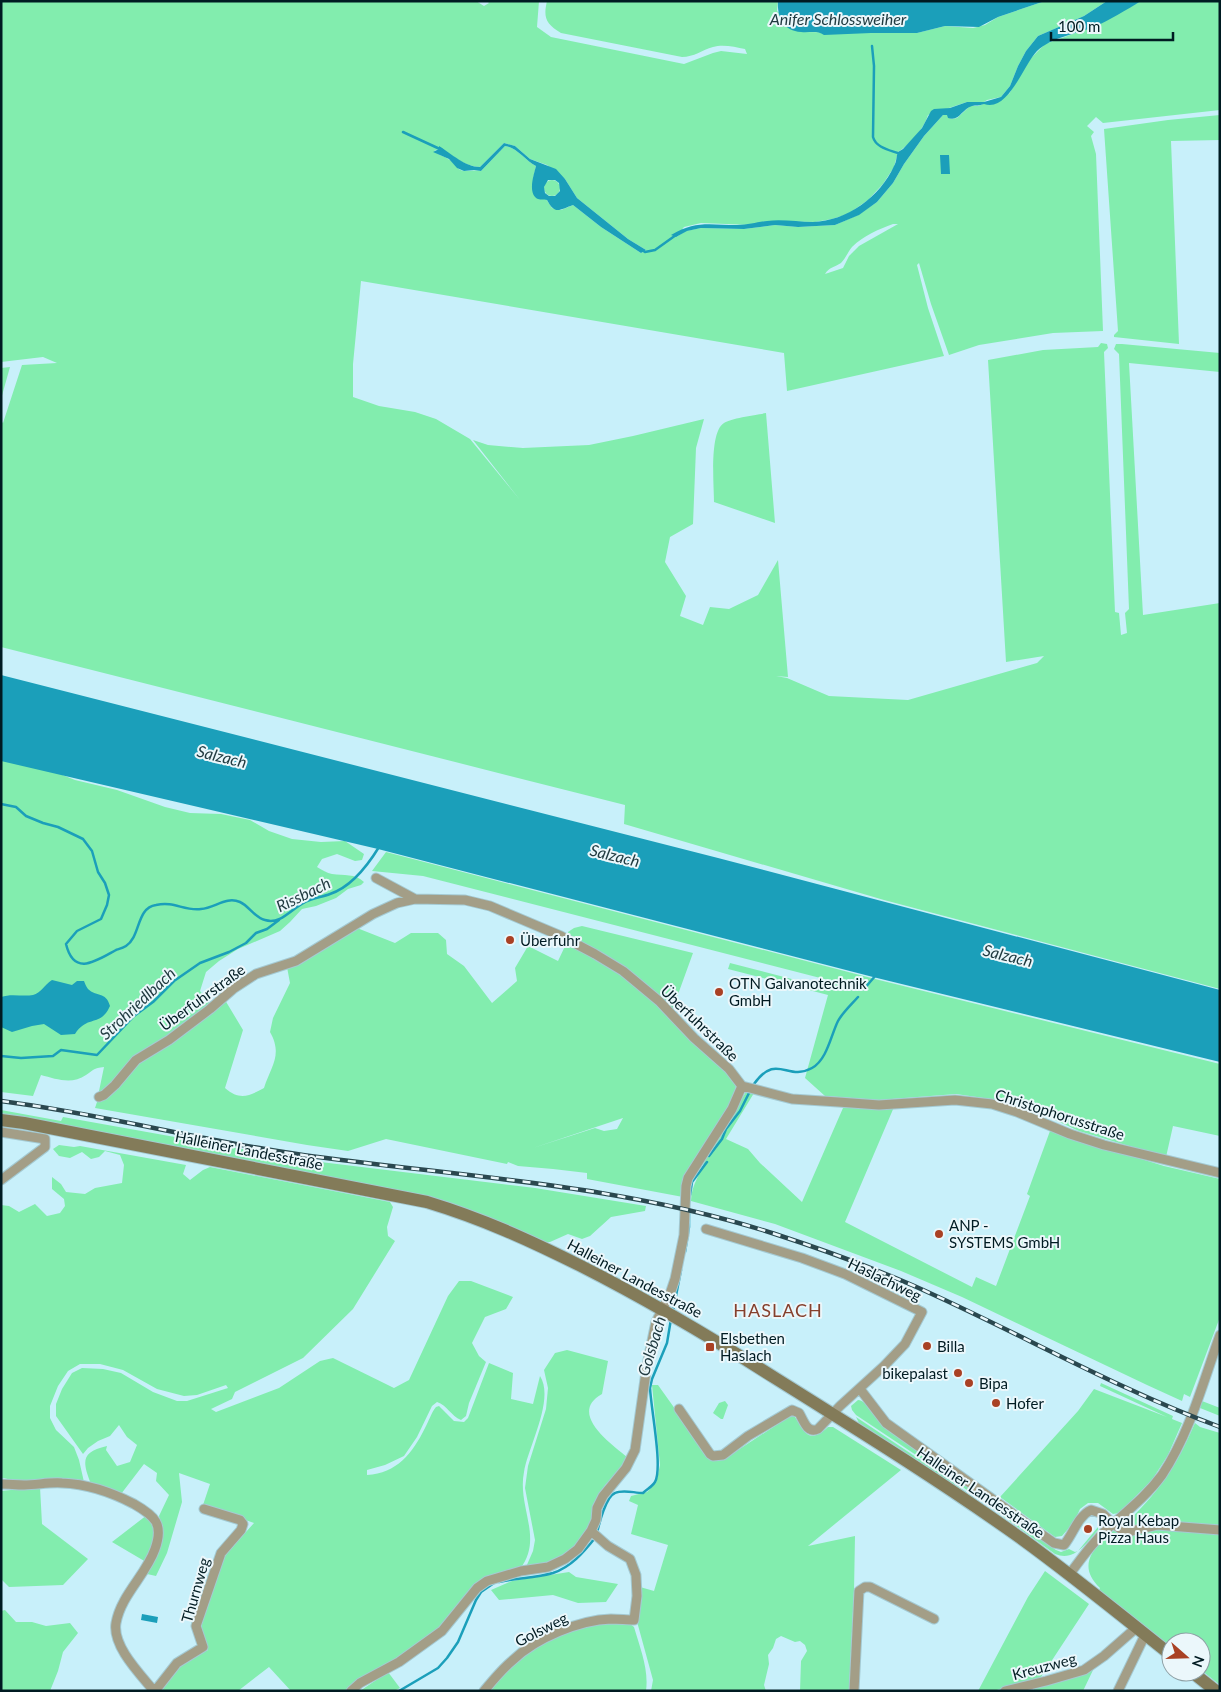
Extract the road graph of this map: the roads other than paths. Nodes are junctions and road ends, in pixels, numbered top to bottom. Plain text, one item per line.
1 (376, 878) dead end
2 (415, 899) junction
3 (742, 1086) junction
4 (99, 1097) dead end
5 (1, 1120) edge
6 (1, 1132) edge
7 (1220, 1173) edge
8 (1, 1180) edge
9 (706, 1229) dead end
10 (669, 1313) junction
11 (1220, 1335) edge
12 (860, 1388) junction
13 (679, 1409) dead end
14 (833, 1414) junction
15 (1, 1484) edge
16 (204, 1509) dead end
17 (1113, 1524) junction
18 (1220, 1530) edge
19 (592, 1531) junction
20 (1069, 1575) junction
21 (934, 1619) dead end
22 (1140, 1631) junction
23 (1161, 1647) edge
24 (1205, 1682) edge
25 (154, 1691) edge
26 (351, 1691) edge
27 (484, 1691) edge
28 (854, 1691) edge
29 (1005, 1691) edge
30 (1118, 1691) edge
31 (1216, 1691) edge

1 - 2 street, Überfuhrstraße
2 - 3 street, Überfuhrstraße
2 - 4 street, Überfuhrstraße
3 - 7 street, Christophorusstraße
3 - 10 street
5 - 10 main road, Halleiner Landesstraße
6 - 8 street
9 - 12 street, Haslachweg
10 - 14 main road, Halleiner Landesstraße
10 - 19 street
11 - 17 street
12 - 14 street, Haslachweg
12 - 17 street
13 - 14 street, Haslachweg
14 - 20 main road, Halleiner Landesstraße
15 - 25 street
16 - 25 street, Thurnweg
17 - 18 street
17 - 20 street
19 - 26 street
19 - 27 street, Golsweg
20 - 22 main road, Halleiner Landesstraße
21 - 28 street
22 - 23 main road, Halleiner Landesstraße
22 - 29 street, Kreuzweg
22 - 30 street
24 - 31 main road

